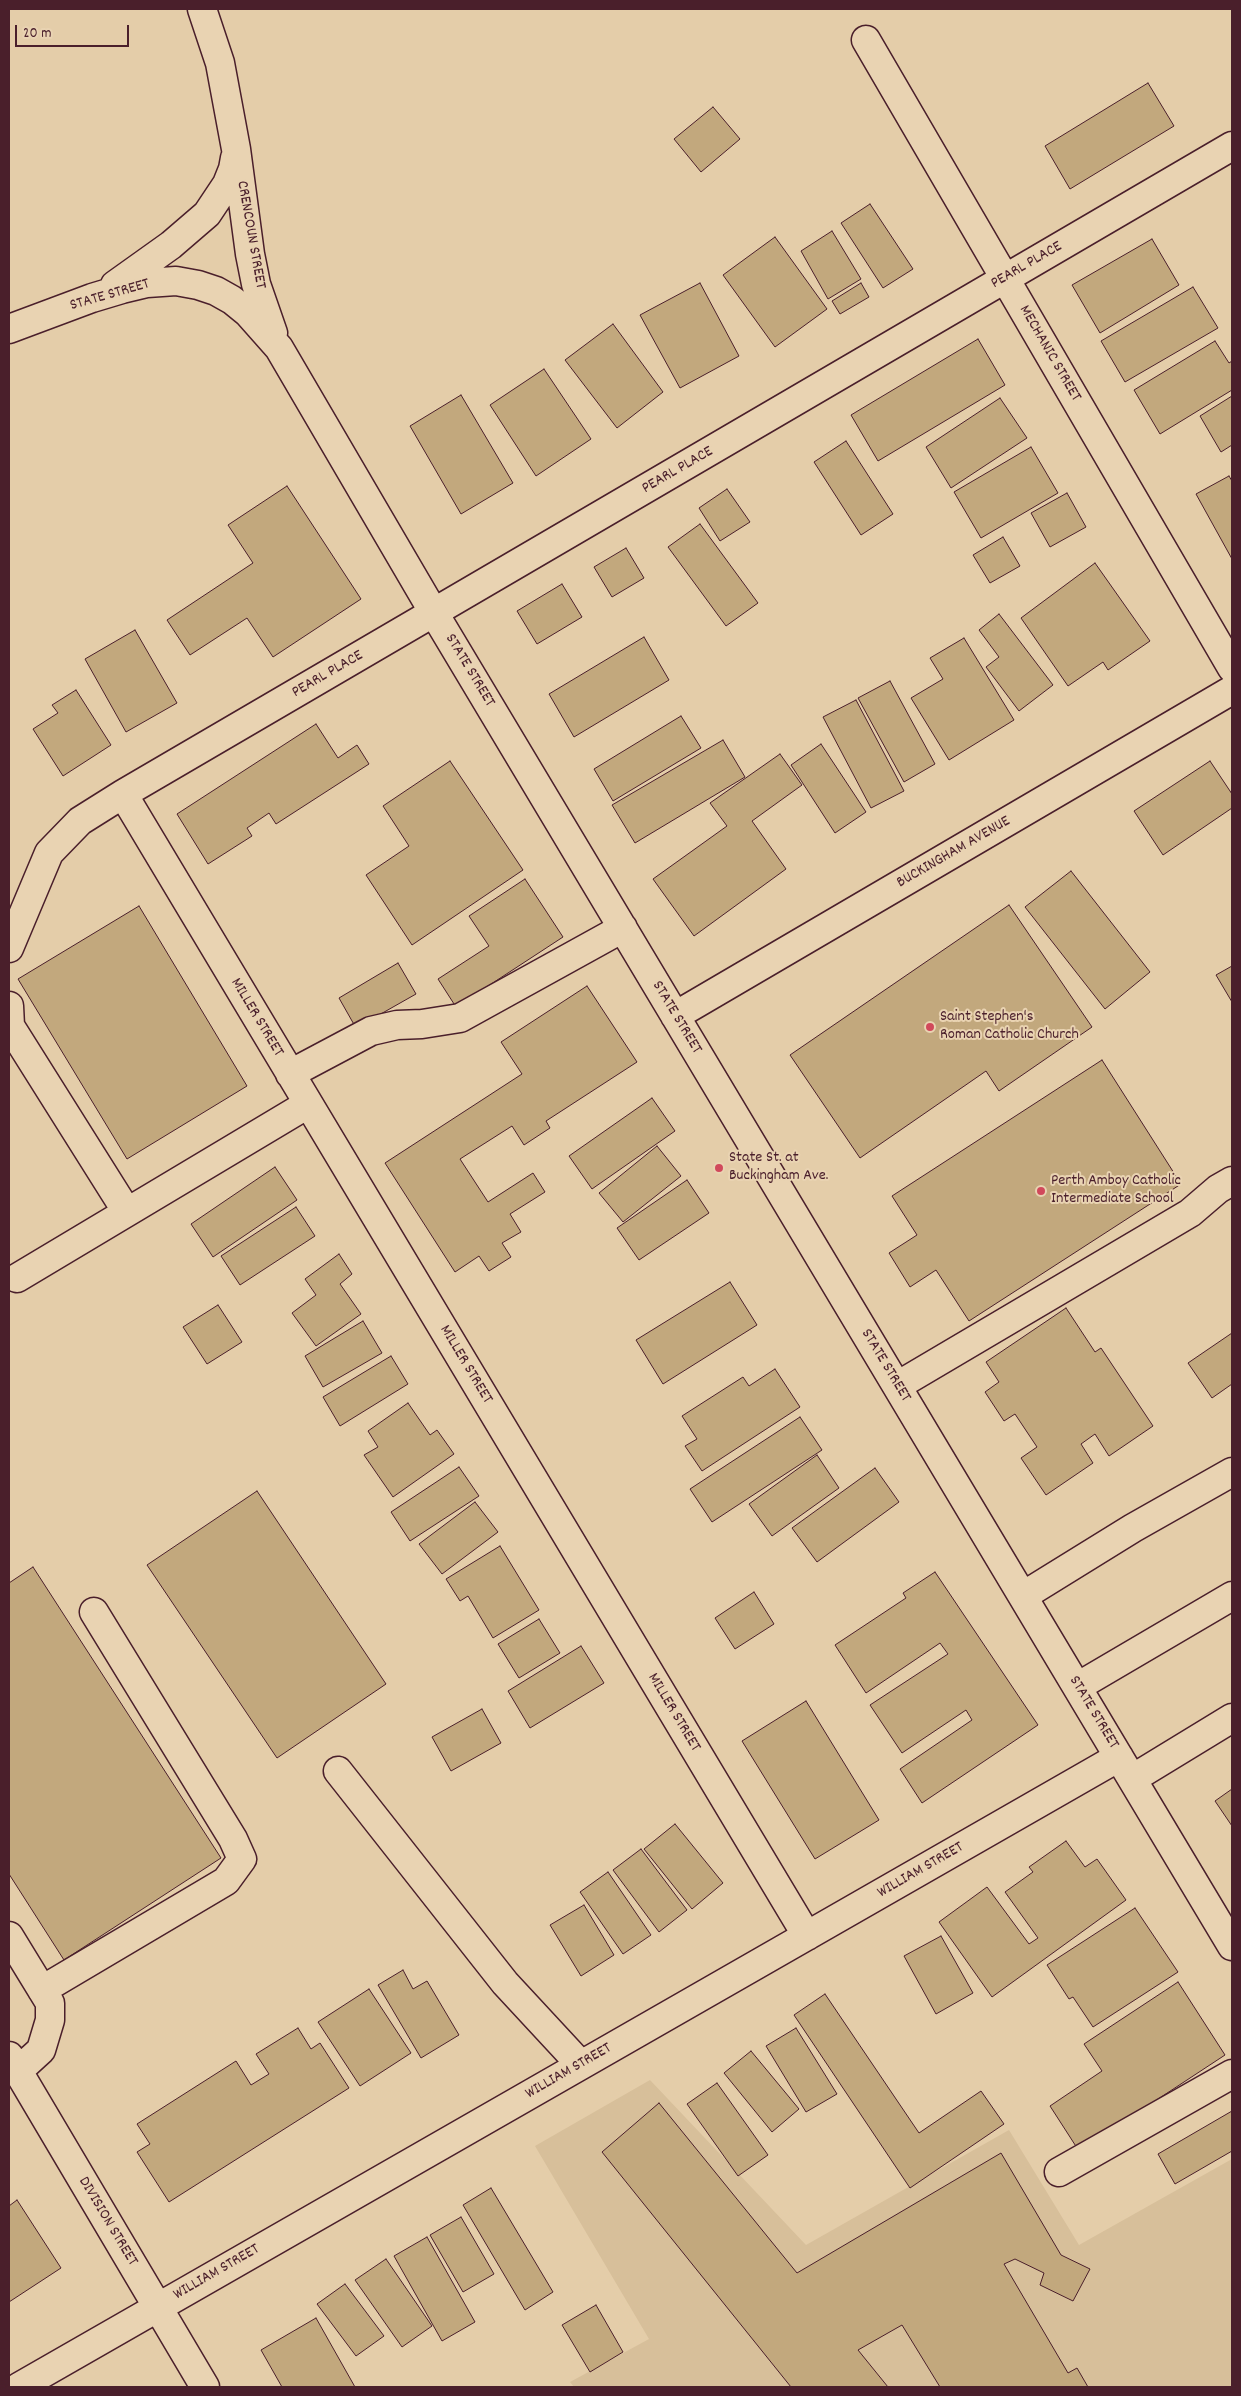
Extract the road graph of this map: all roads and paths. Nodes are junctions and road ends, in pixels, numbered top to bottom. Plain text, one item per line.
1 (202, 9) edge
2 (866, 40) dead end
3 (1232, 146) edge
4 (236, 149) junction
5 (1005, 279) junction
6 (92, 298) junction
7 (9, 329) edge
8 (279, 348) junction
9 (434, 613) junction
10 (1232, 668) edge
11 (1232, 690) edge
12 (122, 794) junction
13 (622, 928) junction
14 (9, 948) edge
15 (9, 1006) edge
16 (675, 1016) junction
17 (290, 1074) junction
18 (308, 1104) junction
19 (1232, 1181) edge
20 (127, 1212) junction
21 (17, 1278) dead end
22 (897, 1386) junction
23 (1232, 1472) edge
24 (1023, 1596) junction
25 (1232, 1596) edge
26 (94, 1612) dead end
27 (1077, 1687) junction
28 (1232, 1718) edge
29 (1126, 1768) junction
30 (338, 1771) dead end
31 (9, 1936) edge
32 (807, 1936) junction
33 (1232, 1946) edge
34 (42, 1990) junction
35 (13, 2064) edge
36 (581, 2065) junction
37 (1232, 2074) edge
38 (1059, 2172) dead end
39 (158, 2307) junction
40 (19, 2387) edge
41 (205, 2387) edge

1 - 4 street, CRENCOUN STREET
2 - 5 street, MECHANIC STREET
3 - 5 street, PEARL PLACE
4 - 6 street, CRENCOUN STREET
4 - 8 street, CRENCOUN STREET
5 - 9 street, PEARL PLACE
5 - 10 street, MECHANIC STREET
6 - 7 street, STATE STREET
6 - 8 street, STATE STREET
8 - 9 street, STATE STREET
9 - 12 street, PEARL PLACE
9 - 13 street, STATE STREET
11 - 16 street, BUCKINGHAM AVENUE
12 - 14 street, PEARL PLACE
12 - 17 street, MILLER STREET
13 - 16 street, STATE STREET
13 - 17 street
15 - 20 street
16 - 22 street, STATE STREET
17 - 18 street, MILLER STREET
18 - 20 street
18 - 32 street, MILLER STREET
19 - 22 street
20 - 21 street
22 - 24 street, STATE STREET
23 - 24 street
24 - 27 street, STATE STREET
25 - 27 street
26 - 34 street
27 - 29 street, STATE STREET
28 - 29 street, WILLIAM STREET
29 - 32 street, WILLIAM STREET
29 - 33 street, STATE STREET
30 - 36 street
31 - 34 street
32 - 36 street, WILLIAM STREET
34 - 35 street
35 - 39 street, DIVISION STREET
36 - 39 street, WILLIAM STREET
37 - 38 street
39 - 40 street, WILLIAM STREET
39 - 41 street, DIVISION STREET

